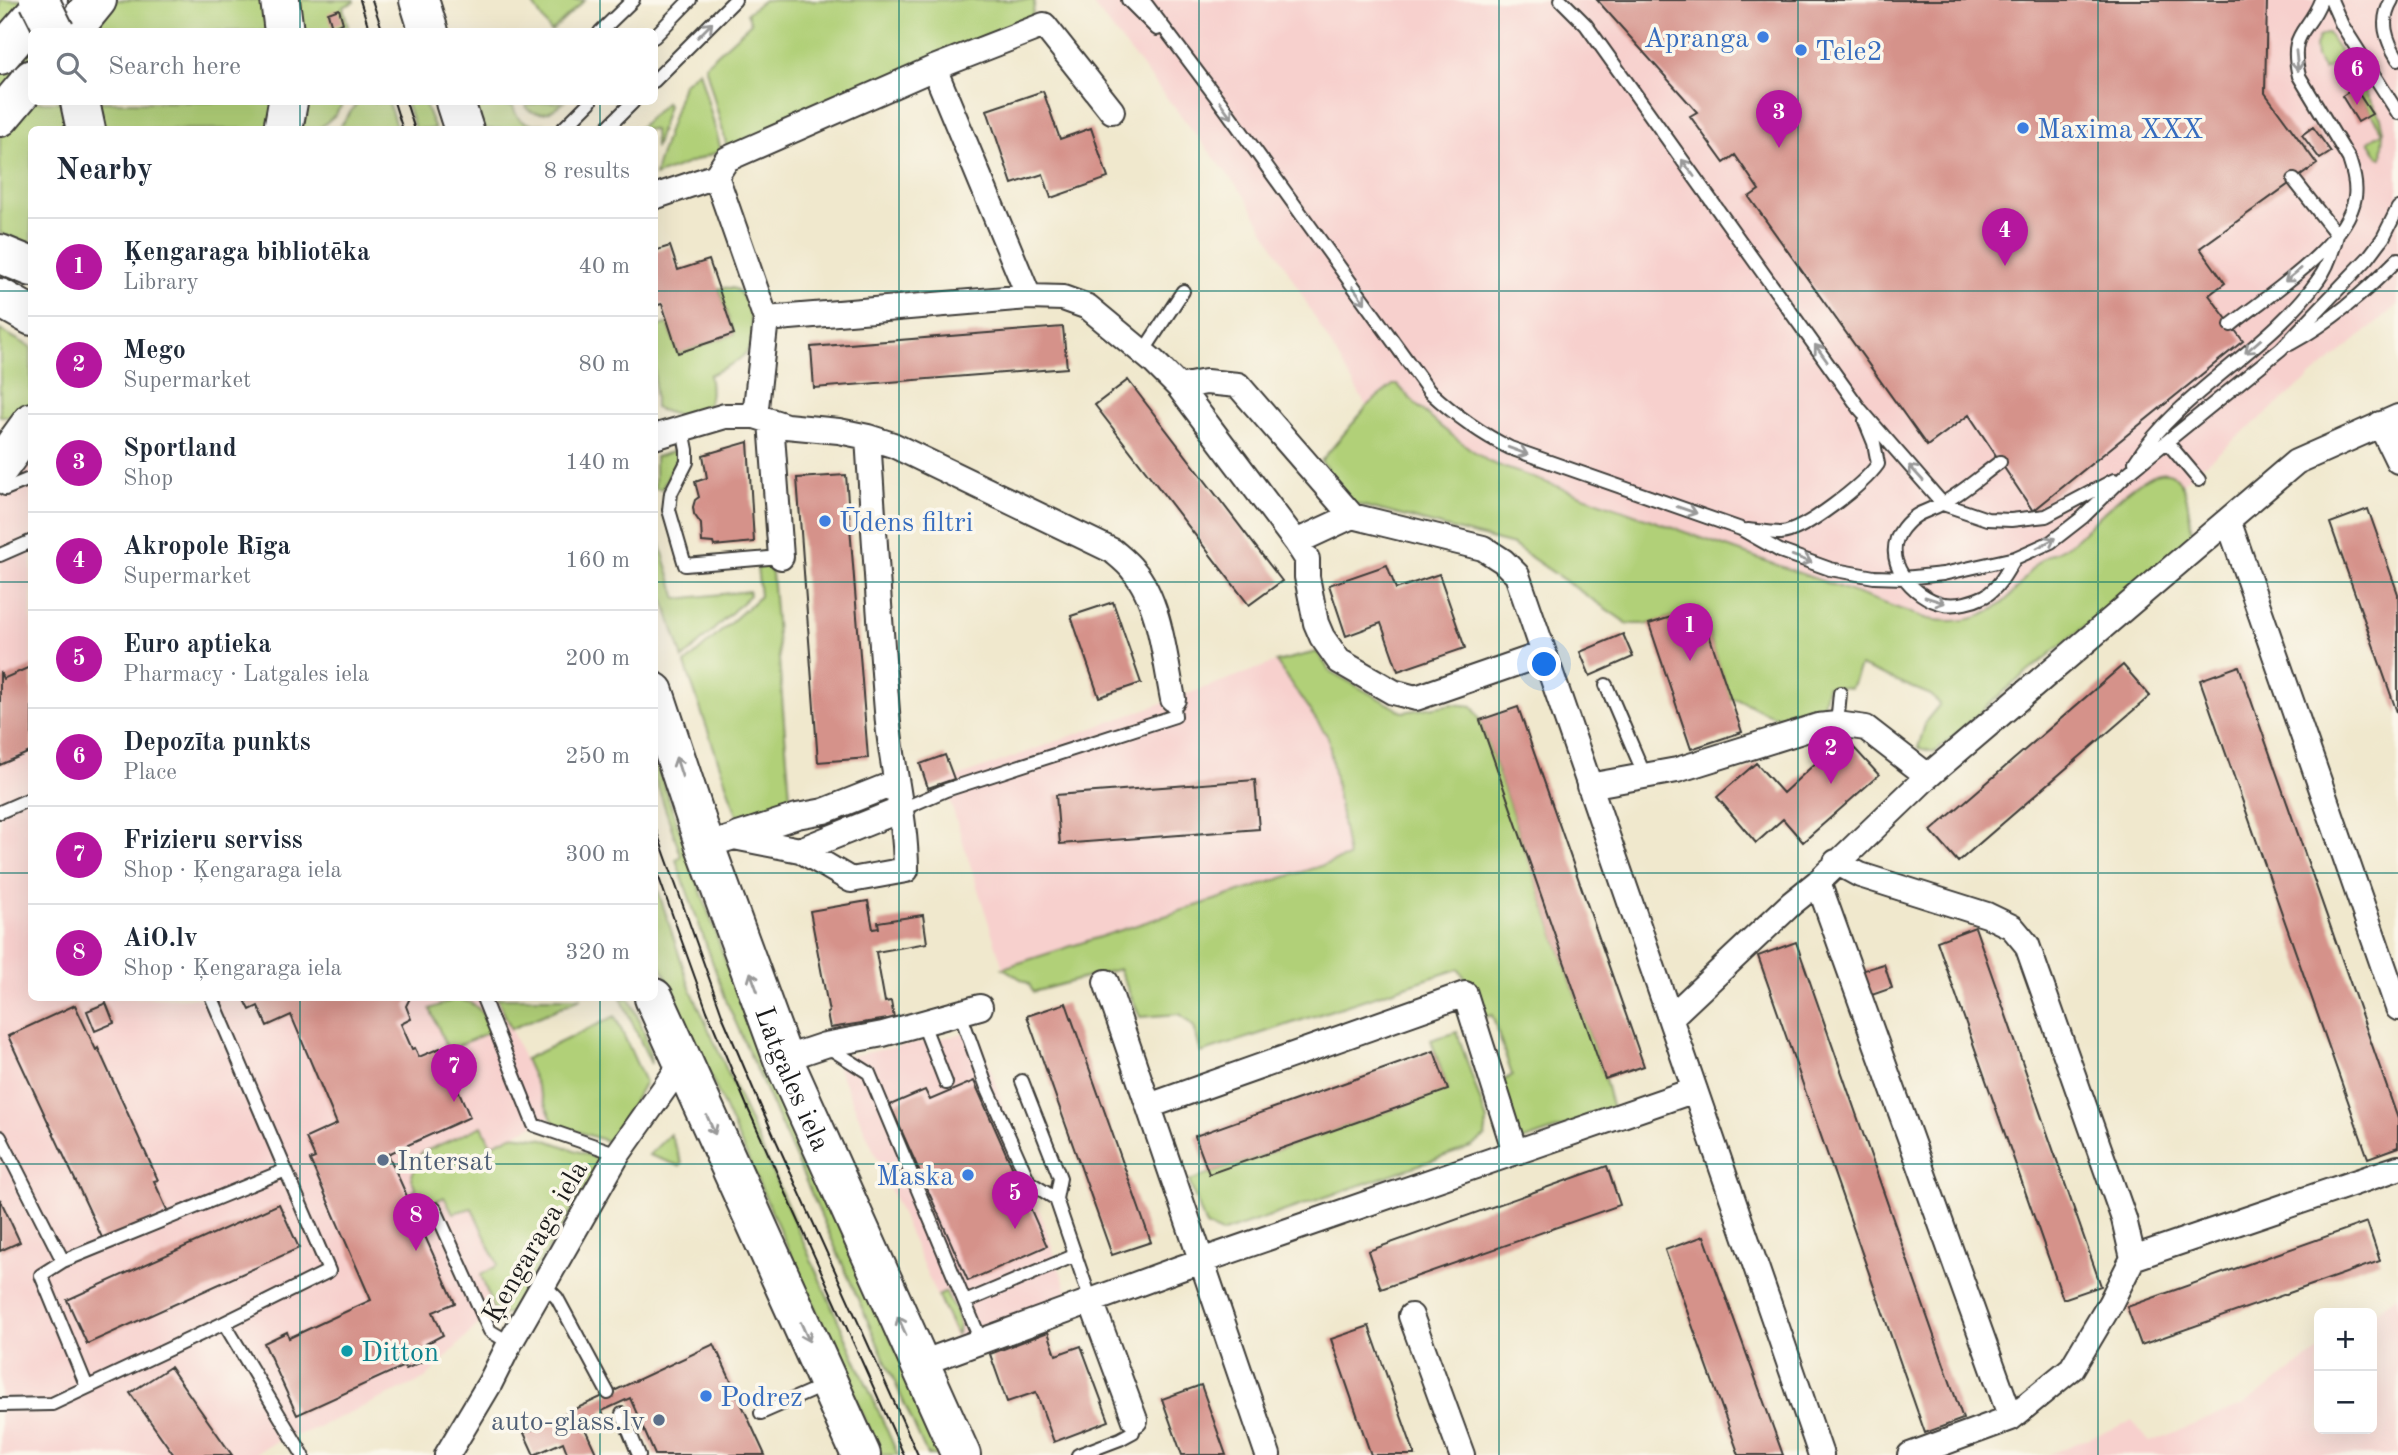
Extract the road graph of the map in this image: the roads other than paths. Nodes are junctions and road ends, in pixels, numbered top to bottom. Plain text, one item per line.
1 (38, 0) edge
2 (48, 0) edge
3 (97, 0) edge
4 (280, 0) edge
5 (633, 0) edge
6 (690, 0) edge
7 (735, 0) edge
8 (1128, 0) edge
9 (1143, 0) edge
10 (1562, 0) edge
11 (2321, 0) edge
12 (2331, 0) edge
13 (2392, 0) edge
14 (622, 11) junction
15 (53, 28) edge
16 (74, 28) edge
17 (284, 28) edge
18 (604, 28) edge
19 (613, 28) edge
20 (659, 33) edge
21 (0, 55) edge
22 (1185, 56) junction
23 (2398, 59) edge
24 (675, 61) junction
25 (934, 68) junction
26 (658, 71) edge
27 (658, 76) edge
28 (28, 84) edge
29 (81, 105) edge
30 (288, 105) edge
31 (456, 105) edge
32 (587, 105) edge
33 (630, 105) edge
34 (1112, 111) dead end
35 (2398, 113) edge
36 (0, 117) edge
37 (85, 126) edge
38 (285, 126) edge
39 (463, 126) edge
40 (566, 126) edge
41 (609, 126) edge
42 (716, 176) junction
43 (2294, 180) dead end
44 (658, 196) edge
45 (2398, 208) edge
46 (2337, 235) junction
47 (0, 254) edge
48 (2398, 259) edge
49 (28, 265) edge
50 (1183, 291) dead end
51 (1029, 297) junction
52 (0, 298) edge
53 (28, 314) edge
54 (766, 319) junction
55 (0, 320) edge
56 (2231, 325) dead end
57 (28, 334) edge
58 (2281, 349) junction
59 (1143, 352) junction
60 (1179, 387) junction
61 (1860, 409) junction
62 (763, 419) junction
63 (2389, 420) edge
64 (28, 428) edge
65 (683, 430) junction
66 (658, 436) edge
67 (867, 437) junction
68 (2167, 442) junction
69 (2398, 461) edge
70 (2000, 462) dead end
71 (0, 466) edge
72 (2128, 472) junction
73 (28, 480) edge
74 (2199, 480) dead end
75 (0, 485) edge
76 (1943, 503) junction
77 (1352, 516) junction
78 (2228, 520) junction
79 (1741, 529) junction
80 (1296, 542) junction
81 (28, 543) edge
82 (0, 555) edge
83 (781, 557) joint
84 (2015, 558) junction
85 (1904, 578) junction
86 (1543, 654) junction
87 (1606, 685) dead end
88 (1840, 693) dead end
89 (1173, 699) joint
90 (658, 701) edge
91 (1837, 723) junction
92 (1645, 776) junction
93 (1928, 776) junction
94 (895, 783) junction
95 (1589, 786) junction
96 (28, 800) edge
97 (900, 810) junction
98 (0, 812) edge
99 (719, 841) junction
100 (800, 850) junction
101 (1836, 862) junction
102 (1818, 882) junction
103 (1106, 982) dead end
104 (213, 1001) edge
105 (484, 1001) edge
106 (655, 1001) edge
107 (2398, 1008) edge
108 (970, 1010) joint
109 (1670, 1018) junction
110 (923, 1024) junction
111 (825, 1045) junction
112 (783, 1059) junction
113 (683, 1062) junction
114 (1022, 1081) dead end
115 (946, 1083) dead end
116 (1695, 1090) junction
117 (1149, 1106) junction
118 (0, 1137) edge
119 (1515, 1152) junction
120 (618, 1154) junction
121 (2398, 1168) edge
122 (286, 1170) junction
123 (1056, 1199) junction
124 (435, 1209) dead end
125 (1076, 1255) junction
126 (2133, 1258) junction
127 (63, 1261) junction
128 (1201, 1261) junction
129 (544, 1284) junction
130 (1091, 1301) junction
131 (965, 1302) junction
132 (1411, 1317) dead end
133 (224, 1323) junction
134 (981, 1341) junction
135 (510, 1343) junction
136 (919, 1364) junction
137 (828, 1383) junction
138 (88, 1387) junction
139 (608, 1393) dead end
140 (0, 1405) edge
141 (761, 1413) dead end
142 (622, 1415) dead end
143 (2011, 1418) junction
144 (1135, 1420) joint
145 (303, 1455) edge
146 (447, 1455) edge
147 (639, 1455) edge
148 (860, 1455) edge
149 (961, 1455) edge
150 (1078, 1455) edge
151 (1268, 1455) edge
152 (1462, 1455) edge
153 (1821, 1455) edge
154 (1910, 1455) edge

1 - 15 highway, bridge
2 - 21 highway
3 - 16 highway
4 - 17 highway
5 - 14 lane
6 - 20 lane
24 -> 7 lane
8 - 22 lane
9 - 22 lane
61 -> 10 lane
11 -> 46 lane
12 - 35 lane
13 - 23 lane
14 - 18 lane
14 - 19 lane
22 -> 79 lane
24 - 26 lane
24 - 27 lane
25 - 34 street
25 - 42 street
25 - 51 street
28 - 36 highway
29 - 37 highway
30 - 38 highway
31 - 39 highway
32 - 40 lane
33 - 41 lane
42 - 44 street
42 - 54 street
43 - 46 lane
45 - 58 lane
46 -> 56 lane
46 -> 72 lane
47 - 49 highway
48 - 58 lane
50 - 59 lane
51 - 54 street
51 - 59 street
52 - 53 highway
54 - 62 street
55 - 57 highway
58 - 68 lane
59 - 60 street
60 - 77 street
60 - 80 street
76 -> 61 lane
61 - 79 lane
62 - 65 street
62 - 67 street
62 - 83 street
63 - 69 street
63 - 78 street
64 - 71 highway
65 - 66 street
65 - 83 lane
67 - 89 street
67 - 94 street
68 - 72 lane
68 - 74 lane
70 - 76 lane
72 - 76 lane
84 -> 72 lane
73 - 75 lane
76 - 85 lane
77 - 80 street
77 - 86 street
78 - 93 street
78 - 107 street
79 -> 85 lane
80 - 86 street
81 - 82 lane
84 - 85 lane
85 -> 84 lane
86 - 95 street
87 - 92 lane
88 - 91 lane
89 - 97 lane
99 -> 90 highway, Latgales iela
91 - 92 street
91 - 93 street
92 - 95 street
93 - 101 street
94 - 97 street
94 - 99 street
95 - 109 street
96 - 98 lane
97 - 100 street
97 - 100 street
99 - 100 street
112 -> 99 highway, Latgales iela
101 - 102 street
101 - 126 street
102 - 109 street
102 - 143 street
103 - 117 street
104 - 122 lane
105 - 120 lane
106 - 113 highway
108 - 110 street
108 - 123 lane
109 - 116 street
110 - 111 street
110 - 115 lane
111 - 112 street
111 - 131 lane
136 -> 112 highway, Latgales iela
113 - 120 street, Ķengaraga iela
113 -> 137 highway
114 - 123 lane
116 - 119 street
116 - 153 street
117 - 119 street
117 - 128 street
118 - 127 lane
119 - 128 street
120 - 129 street, Ķengaraga iela
121 - 126 street
122 - 127 lane
122 - 133 lane
123 - 125 lane
124 - 135 lane
125 - 130 lane
125 - 131 lane
126 - 143 street
127 - 138 lane
128 - 130 street
128 - 151 street
129 - 135 street, Ķengaraga iela
129 - 139 lane
130 - 134 street
130 - 144 street
131 - 134 lane
132 - 152 street
133 - 138 lane
133 - 145 lane
134 - 136 street
135 - 146 street, Ķengaraga iela
136 - 149 highway, Latgales iela
137 - 141 lane
137 - 148 highway
138 - 140 lane
142 - 147 lane
143 - 154 street
144 - 150 lane

